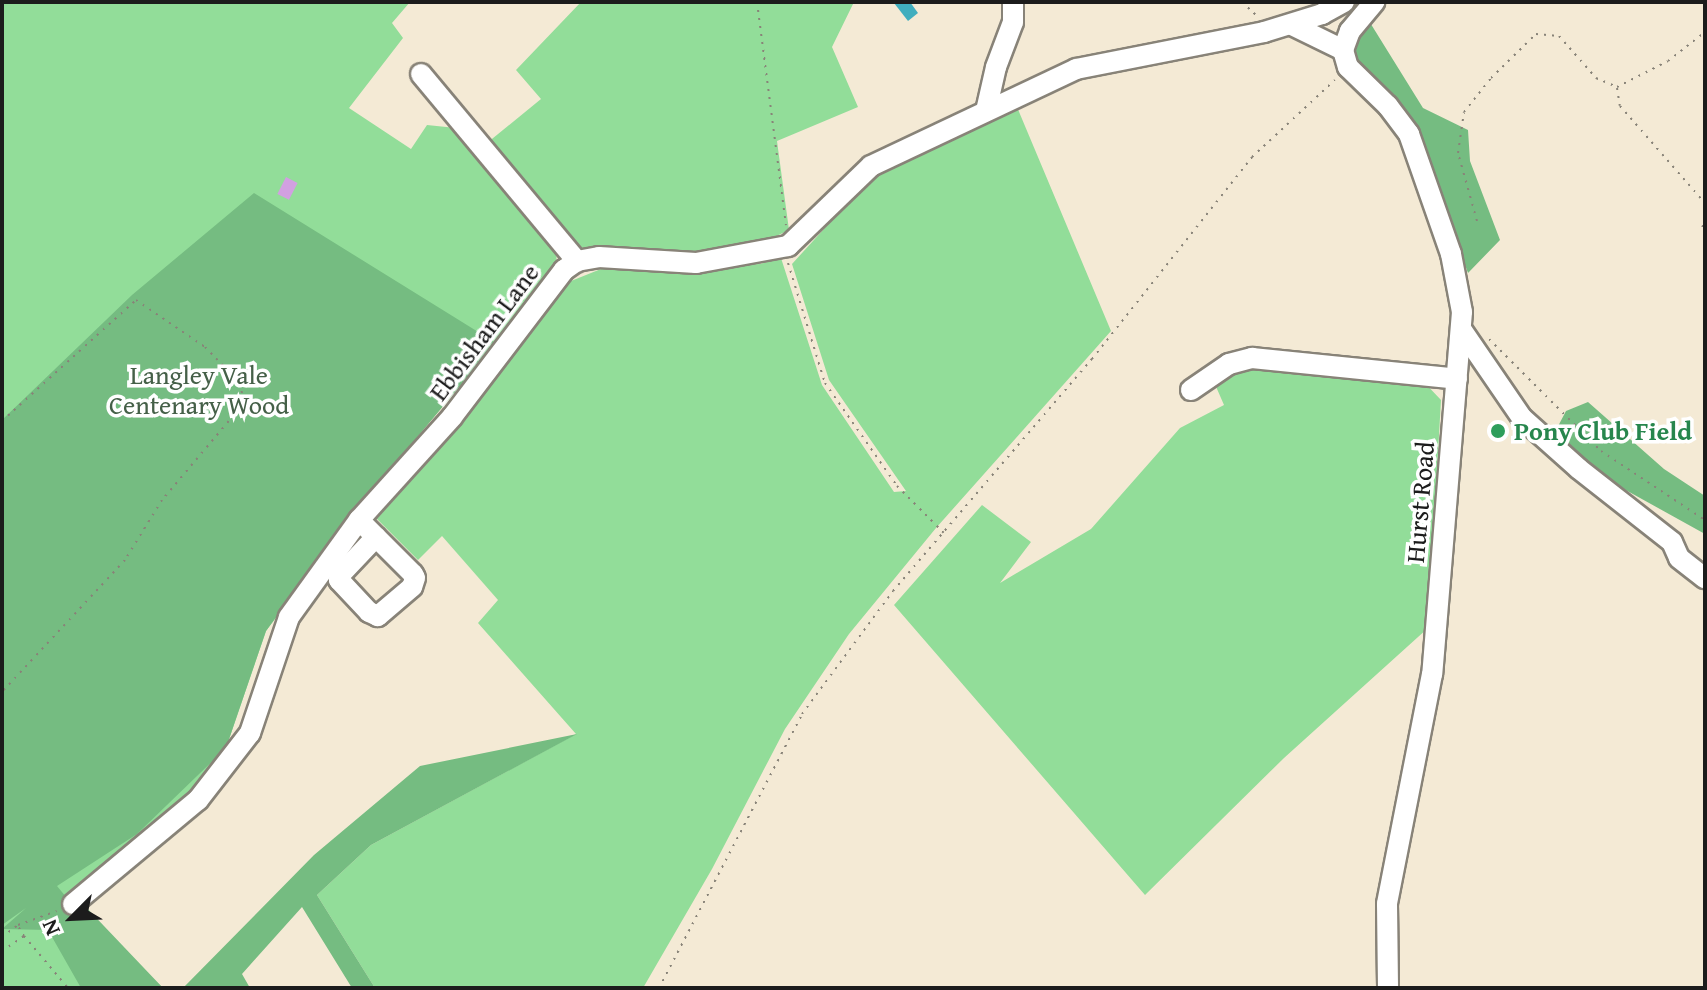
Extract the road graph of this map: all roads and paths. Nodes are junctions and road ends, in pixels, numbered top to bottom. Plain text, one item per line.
1 (757, 2) edge
2 (1013, 2) edge
3 (1344, 2) edge
4 (1374, 2) edge
5 (1322, 14) junction
6 (1292, 25) junction
7 (1705, 32) edge
8 (1347, 50) junction
9 (421, 74) dead end
10 (1617, 87) junction
11 (986, 111) junction
12 (1705, 203) edge
13 (1477, 221) dead end
14 (1705, 223) edge
15 (1702, 227) dead end
16 (788, 246) junction
17 (577, 261) junction
18 (1461, 329) junction
19 (1484, 333) dead end
20 (1457, 379) junction
21 (1191, 390) dead end
22 (2, 421) edge
23 (359, 520) junction
24 (1705, 520) edge
25 (945, 534) junction
26 (376, 537) dead end
27 (1705, 578) edge
28 (2, 692) edge
29 (73, 904) joint
30 (18, 925) junction
31 (24, 936) junction
32 (2, 937) edge
33 (2, 951) edge
34 (68, 988) edge
35 (659, 988) edge
36 (1388, 988) edge

1 - 16 path
2 - 11 street
3 - 5 street
4 - 8 street
5 - 6 street
5 - 8 street
6 - 8 street
6 - 11 street
7 - 10 path
8 - 18 street, Hurst Road
8 - 25 path
9 - 17 street
10 - 12 path
10 - 13 path
11 - 16 street
14 - 15 path
16 - 17 street, Ebbisham Lane
16 - 25 path
17 - 23 street, Ebbisham Lane
18 - 20 street, Hurst Road
18 - 27 street
19 - 24 path
20 - 21 street
20 - 36 street, Hurst Road
22 - 28 path
23 - 26 street
23 - 29 street, Ebbisham Lane
25 - 35 path
29 - 30 path
30 - 31 path
30 - 32 path
31 - 33 path
31 - 34 path

